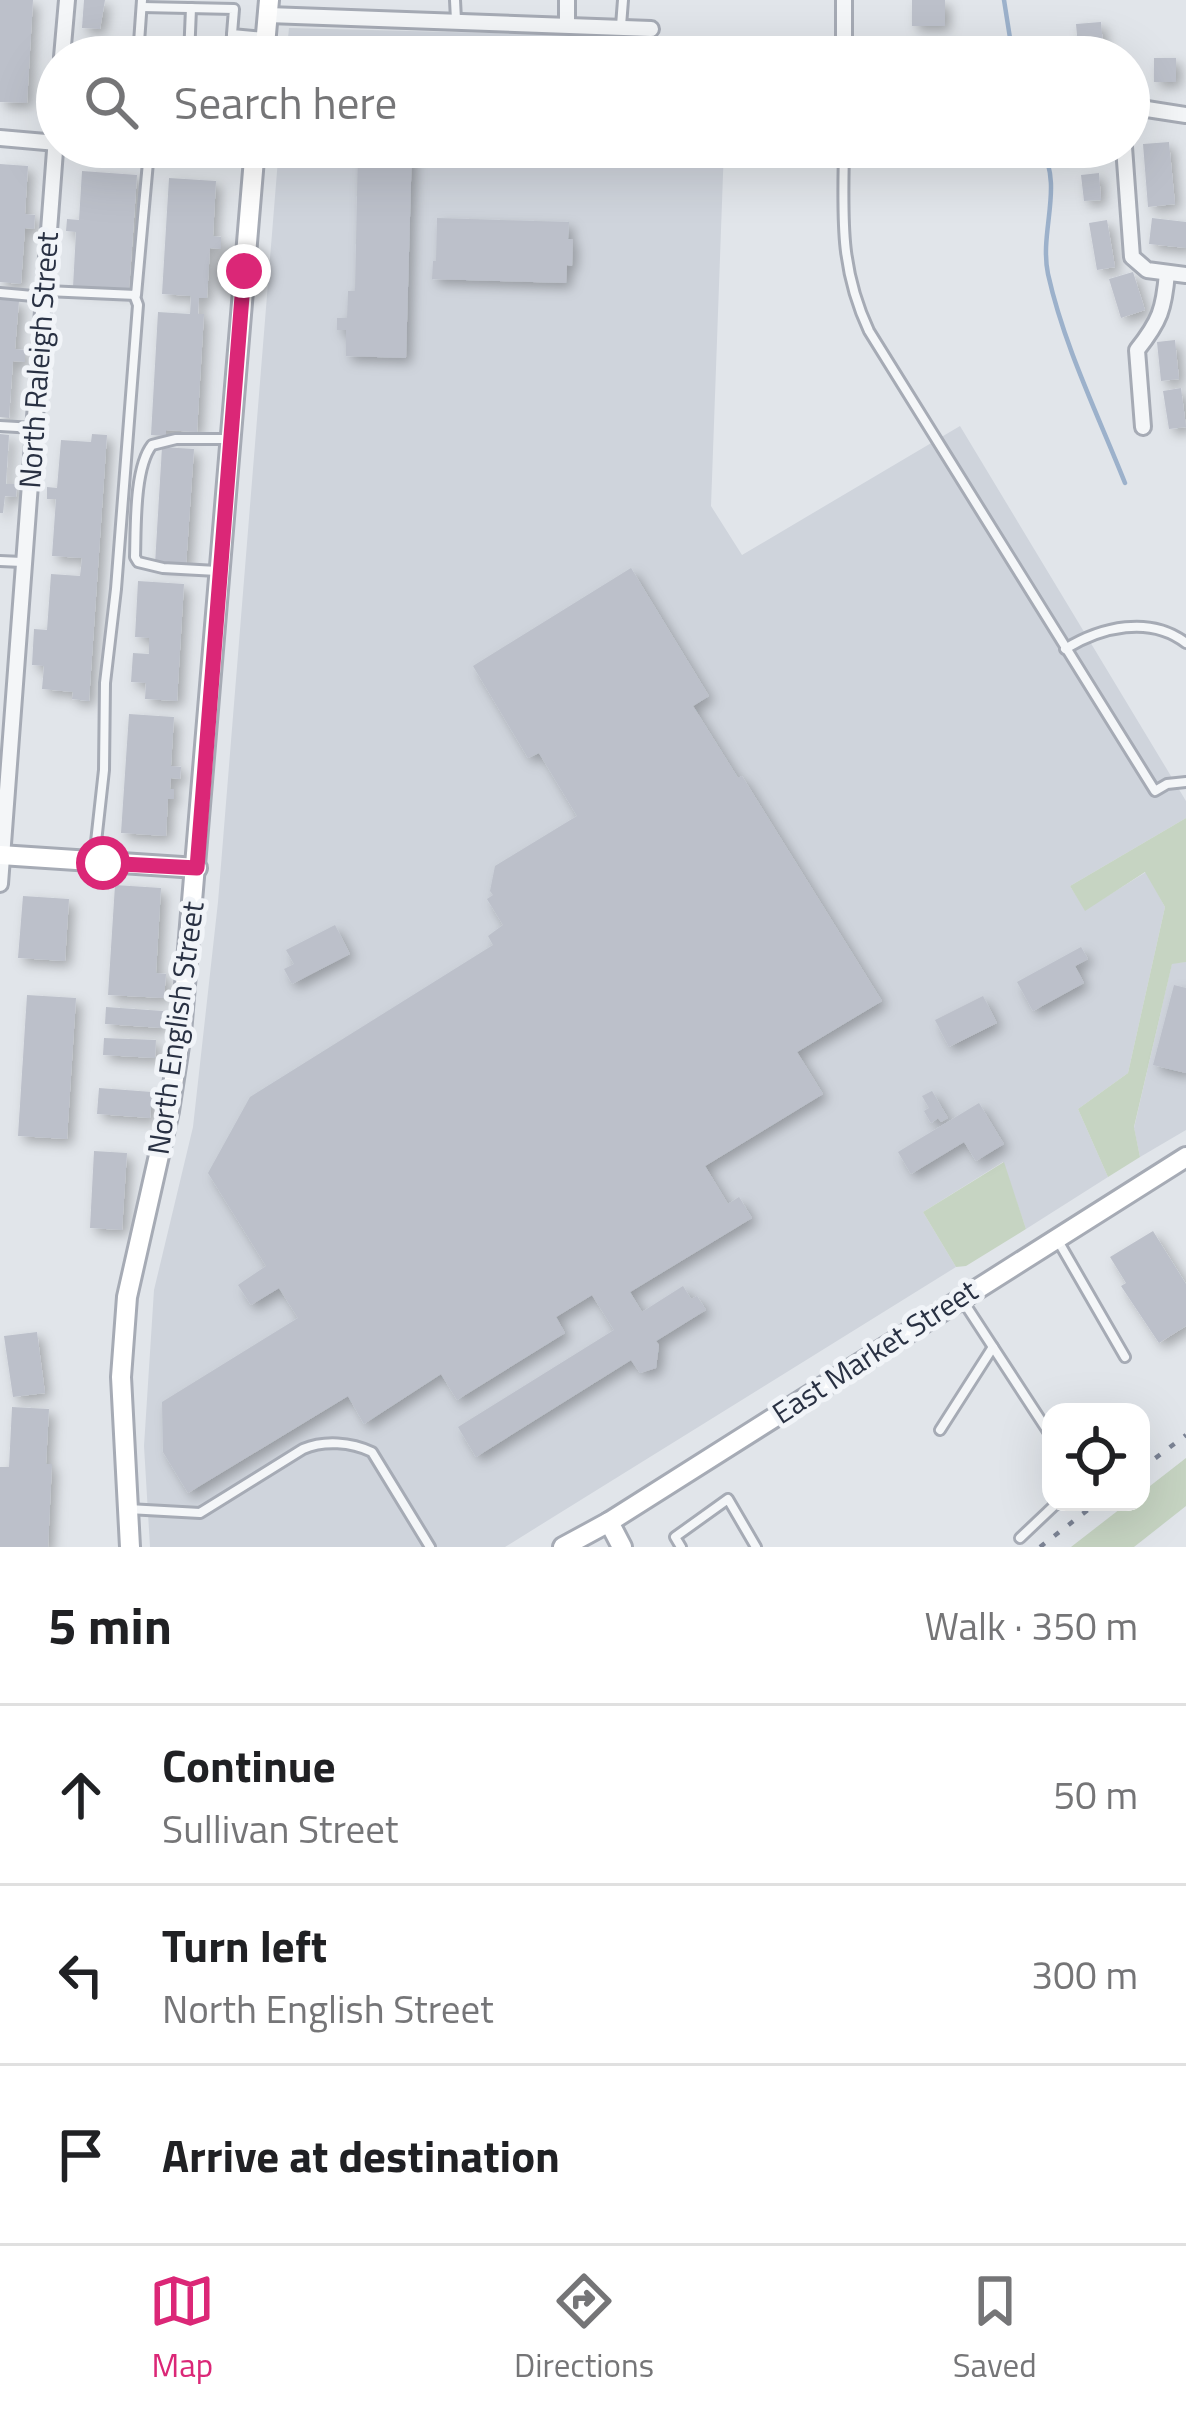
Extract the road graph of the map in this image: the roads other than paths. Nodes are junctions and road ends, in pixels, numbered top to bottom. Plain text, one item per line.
1 (67, 0) edge
2 (368, 0) edge
3 (455, 0) edge
4 (567, 0) edge
5 (623, 0) edge
6 (844, 0) edge
7 (142, 4) edge
8 (235, 5) edge
9 (191, 8) junction
10 (268, 8) edge
11 (368, 18) junction
12 (456, 21) junction
13 (567, 25) junction
14 (621, 28) junction
15 (651, 29) dead end
16 (232, 34) joint
17 (64, 36) edge
18 (140, 36) edge
19 (190, 36) edge
20 (237, 36) edge
21 (844, 36) edge
22 (1150, 110) edge
23 (1186, 115) edge
24 (0, 138) edge
25 (36, 141) edge
26 (54, 168) edge
27 (145, 168) edge
28 (253, 168) edge
29 (844, 168) edge
30 (1126, 168) edge
31 (1167, 273) junction
32 (1186, 275) edge
33 (0, 293) edge
34 (44, 294) junction
35 (134, 297) junction
36 (0, 426) edge
37 (1143, 427) dead end
38 (34, 428) junction
39 (230, 439) junction
40 (0, 561) edge
41 (24, 562) junction
42 (218, 571) junction
43 (1186, 643) edge
44 (1065, 649) junction
45 (1186, 782) edge
46 (1, 855) edge
47 (94, 862) junction
48 (197, 868) junction
49 (0, 884) edge
50 (1186, 1156) edge
51 (1056, 1237) junction
52 (961, 1297) junction
53 (993, 1346) junction
54 (1126, 1358) dead end
55 (1042, 1422) edge
56 (940, 1430) dead end
57 (128, 1509) junction
58 (1048, 1511) edge
59 (609, 1522) junction
60 (1020, 1538) dead end
61 (130, 1547) edge
62 (430, 1547) edge
63 (563, 1547) edge
64 (622, 1547) edge
65 (681, 1547) edge
66 (756, 1547) edge

1 - 17 street
2 - 11 lane
3 - 12 lane
4 - 13 street
5 - 14 lane
6 - 21 street
7 - 9 lane
7 - 18 lane
8 - 9 lane
8 - 16 lane
9 - 19 lane
10 - 11 street
11 - 12 street
12 - 13 street
13 - 14 street
14 - 15 street
16 - 20 lane
22 - 23 street
24 - 25 street
26 - 34 street, North Raleigh Street
27 - 35 lane
28 - 39 street, North English Street
29 - 44 lane
30 - 31 street
31 - 32 street
31 - 37 street
33 - 34 lane
34 - 35 lane
34 - 38 street, North Raleigh Street
35 - 47 lane
36 - 38 lane
38 - 41 street, North Raleigh Street
39 - 42 street, North English Street
39 - 42 lane
40 - 41 lane
41 - 46 street, North Raleigh Street
42 - 48 street, North English Street
43 - 44 lane
44 - 45 lane
46 - 47 street
46 - 49 street, North Raleigh Street
47 - 48 street
48 - 57 street, North English Street
50 - 51 street, East Market Street
51 - 52 street, East Market Street
51 - 54 lane
52 - 53 lane
52 - 59 street, East Market Street
53 - 55 lane
53 - 56 lane
57 - 61 street, North English Street
57 - 62 lane
58 - 60 lane
59 - 63 street, East Market Street
59 - 64 street
65 - 66 lane

